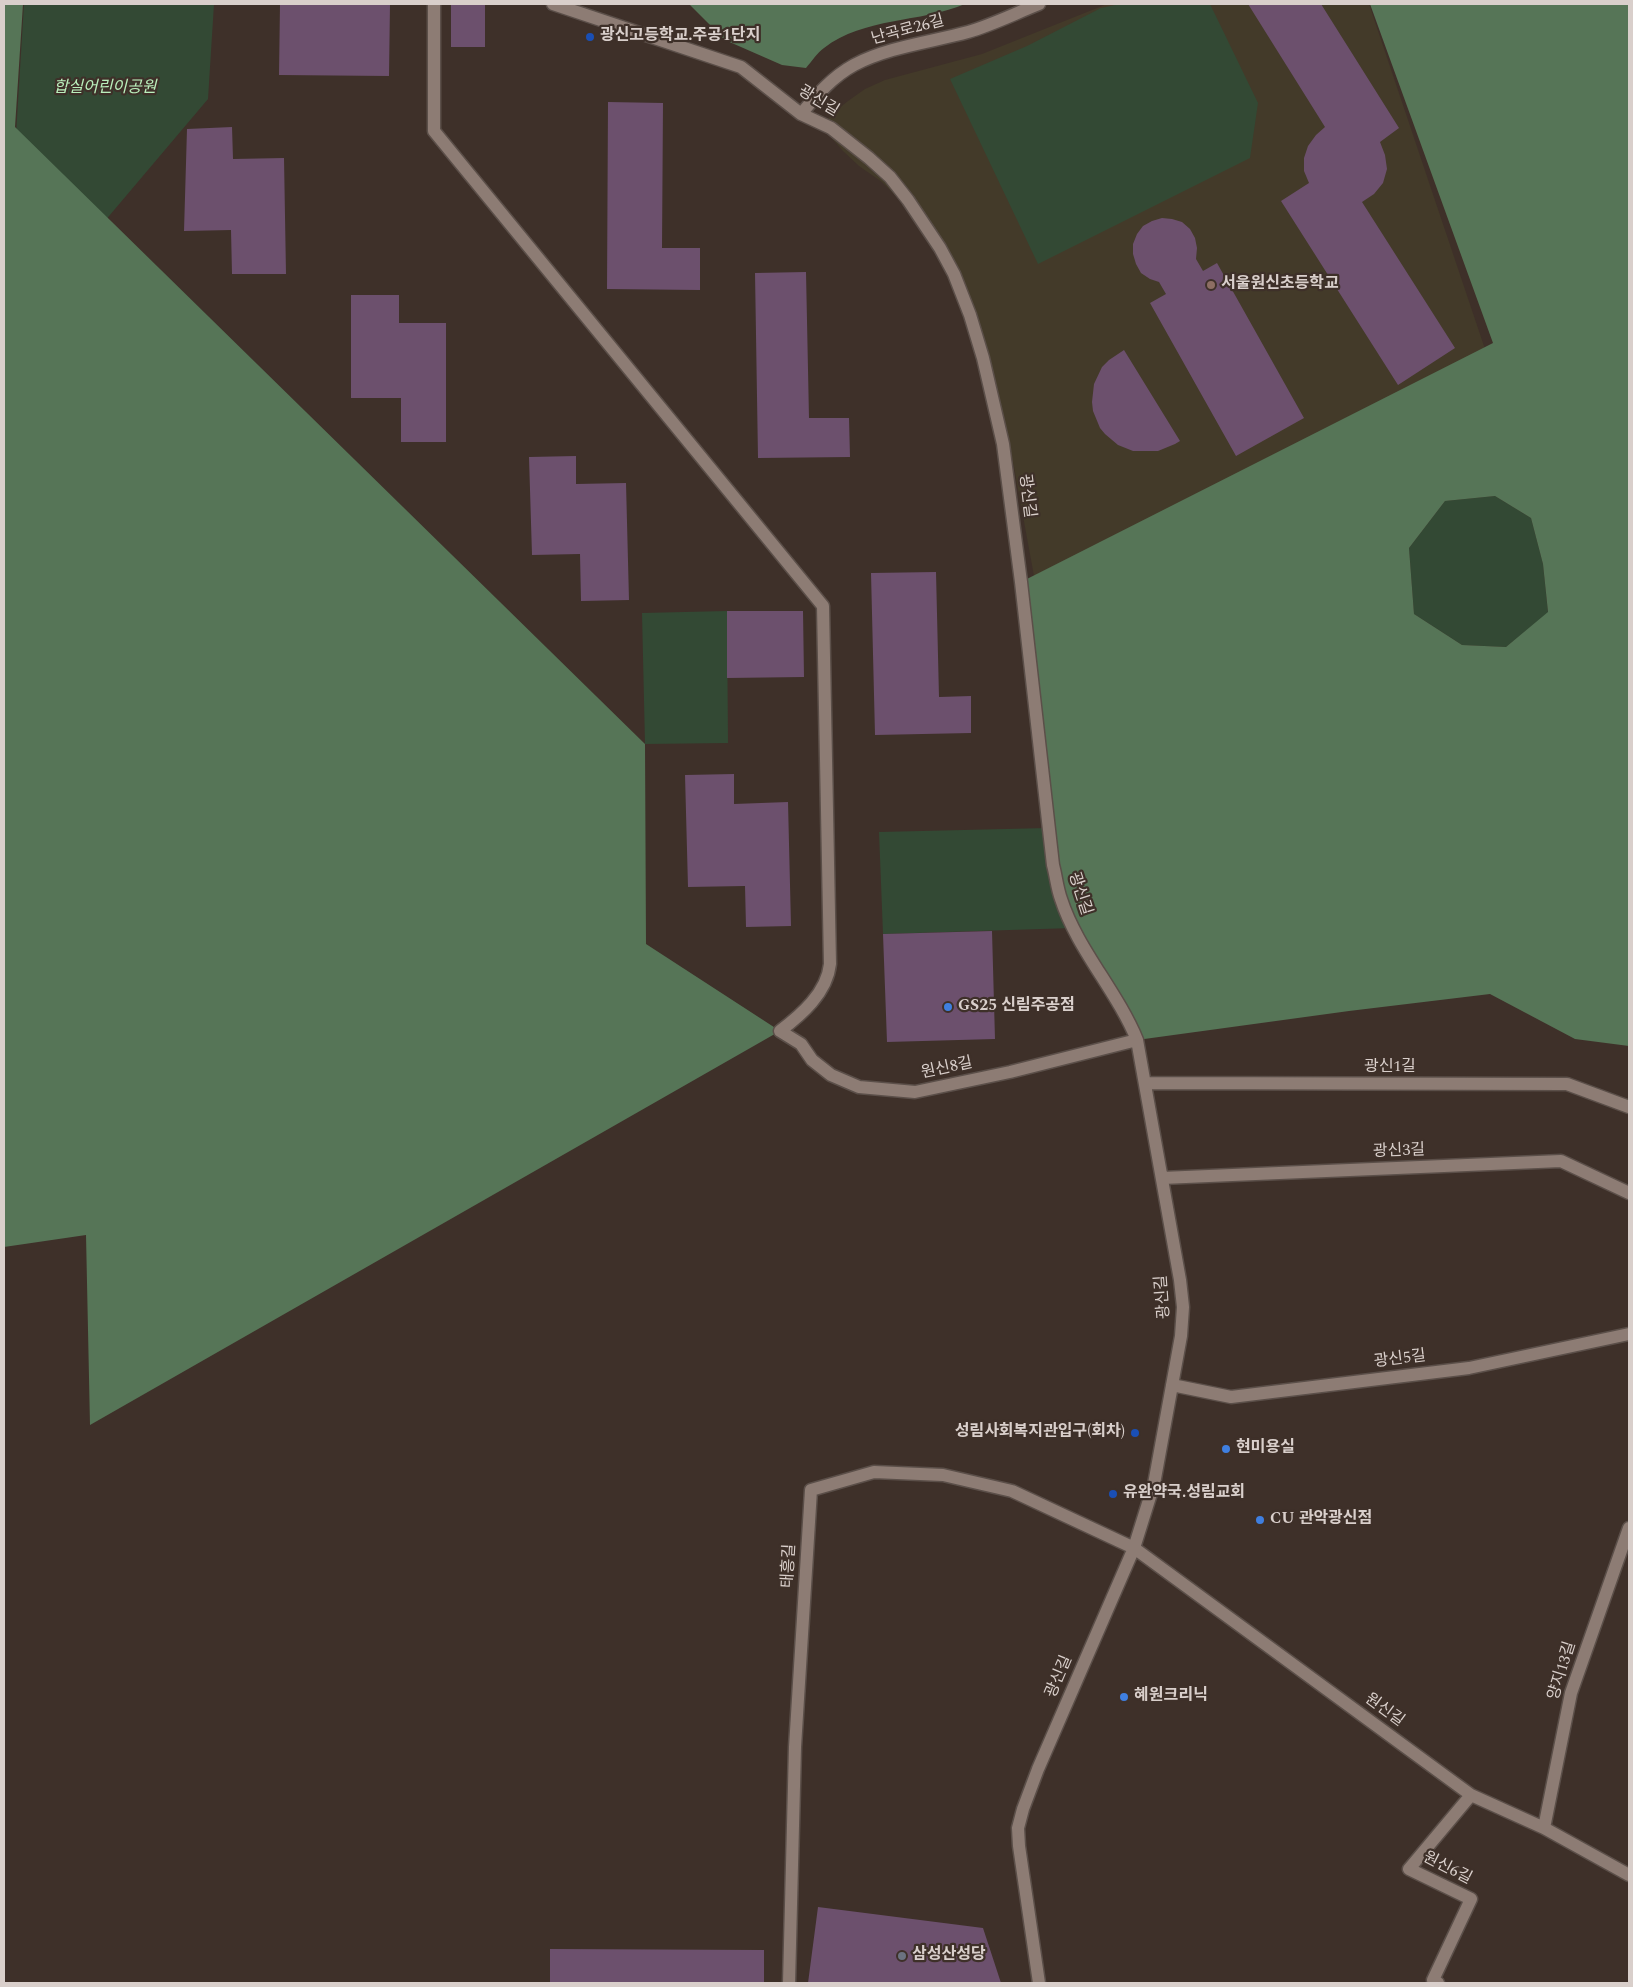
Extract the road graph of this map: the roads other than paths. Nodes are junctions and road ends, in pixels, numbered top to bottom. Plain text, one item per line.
1 (434, 4) edge
2 (554, 4) edge
3 (1039, 4) edge
4 (801, 114) junction
5 (1137, 1040) junction
6 (1146, 1083) junction
7 (1629, 1107) edge
8 (1162, 1178) junction
9 (1629, 1193) edge
10 (1629, 1334) edge
11 (1172, 1385) junction
12 (1629, 1528) edge
13 (1134, 1548) junction
14 (1625, 1554) edge
15 (1471, 1795) junction
16 (1544, 1828) junction
17 (1629, 1875) edge
18 (789, 1983) edge
19 (1039, 1983) edge
20 (1438, 1983) edge

1 - 5 street, 원신8길
2 - 4 street, 광신길
3 - 4 street, 난곡로26길
4 - 5 street, 광신길
5 - 6 street, 광신길
6 - 7 street, 광신1길
6 - 8 street, 광신길
8 - 9 street, 광신3길
8 - 11 street, 광신길
10 - 11 street, 광신5길
11 - 13 street, 광신길
12 - 14 street, 양지13길
13 - 15 street, 원신길
13 - 18 street, 태흥길
13 - 19 street, 광신길
14 - 16 street, 양지13길
15 - 16 street, 원신길
15 - 20 street, 원신6길
16 - 17 street, 원신길

